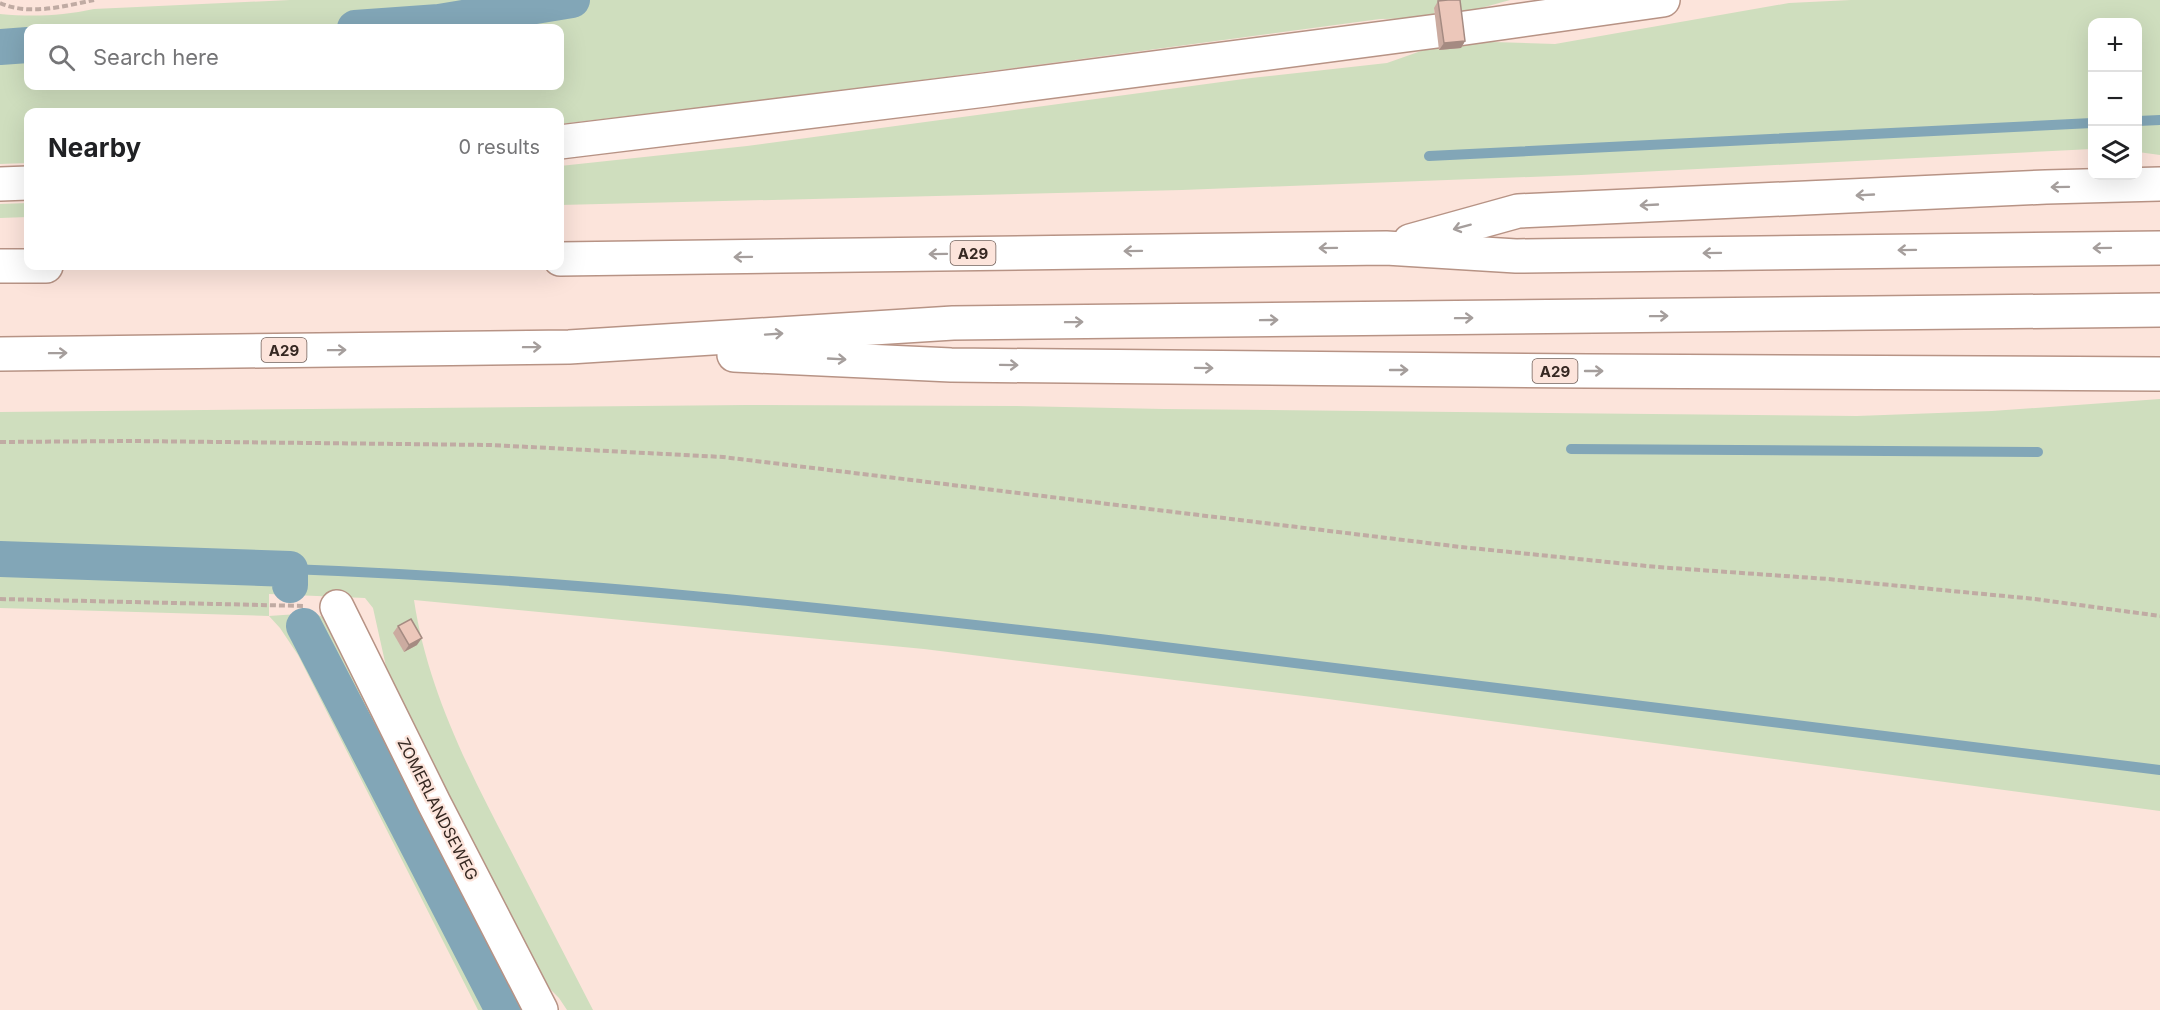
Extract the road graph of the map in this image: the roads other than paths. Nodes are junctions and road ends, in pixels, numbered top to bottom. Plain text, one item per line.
1 (1663, 0) edge
2 (564, 141) edge
3 (24, 183) edge
4 (0, 184) edge
5 (2160, 184) edge
6 (1386, 248) junction
7 (2160, 248) edge
8 (564, 259) edge
9 (0, 266) edge
10 (24, 266) edge
11 (2160, 310) edge
12 (569, 347) junction
13 (0, 354) edge
14 (2160, 374) edge
15 (337, 607) road end
16 (541, 1010) edge

1 - 2 main road
3 - 4 main road
5 -> 6 main road, A29
7 -> 6 main road, A29
6 -> 8 main road, A29
9 - 10 main road
12 -> 11 main road, A29
13 -> 12 main road, A29
12 -> 14 main road, A29
15 - 16 main road, ZOMERLANDSEWEG

